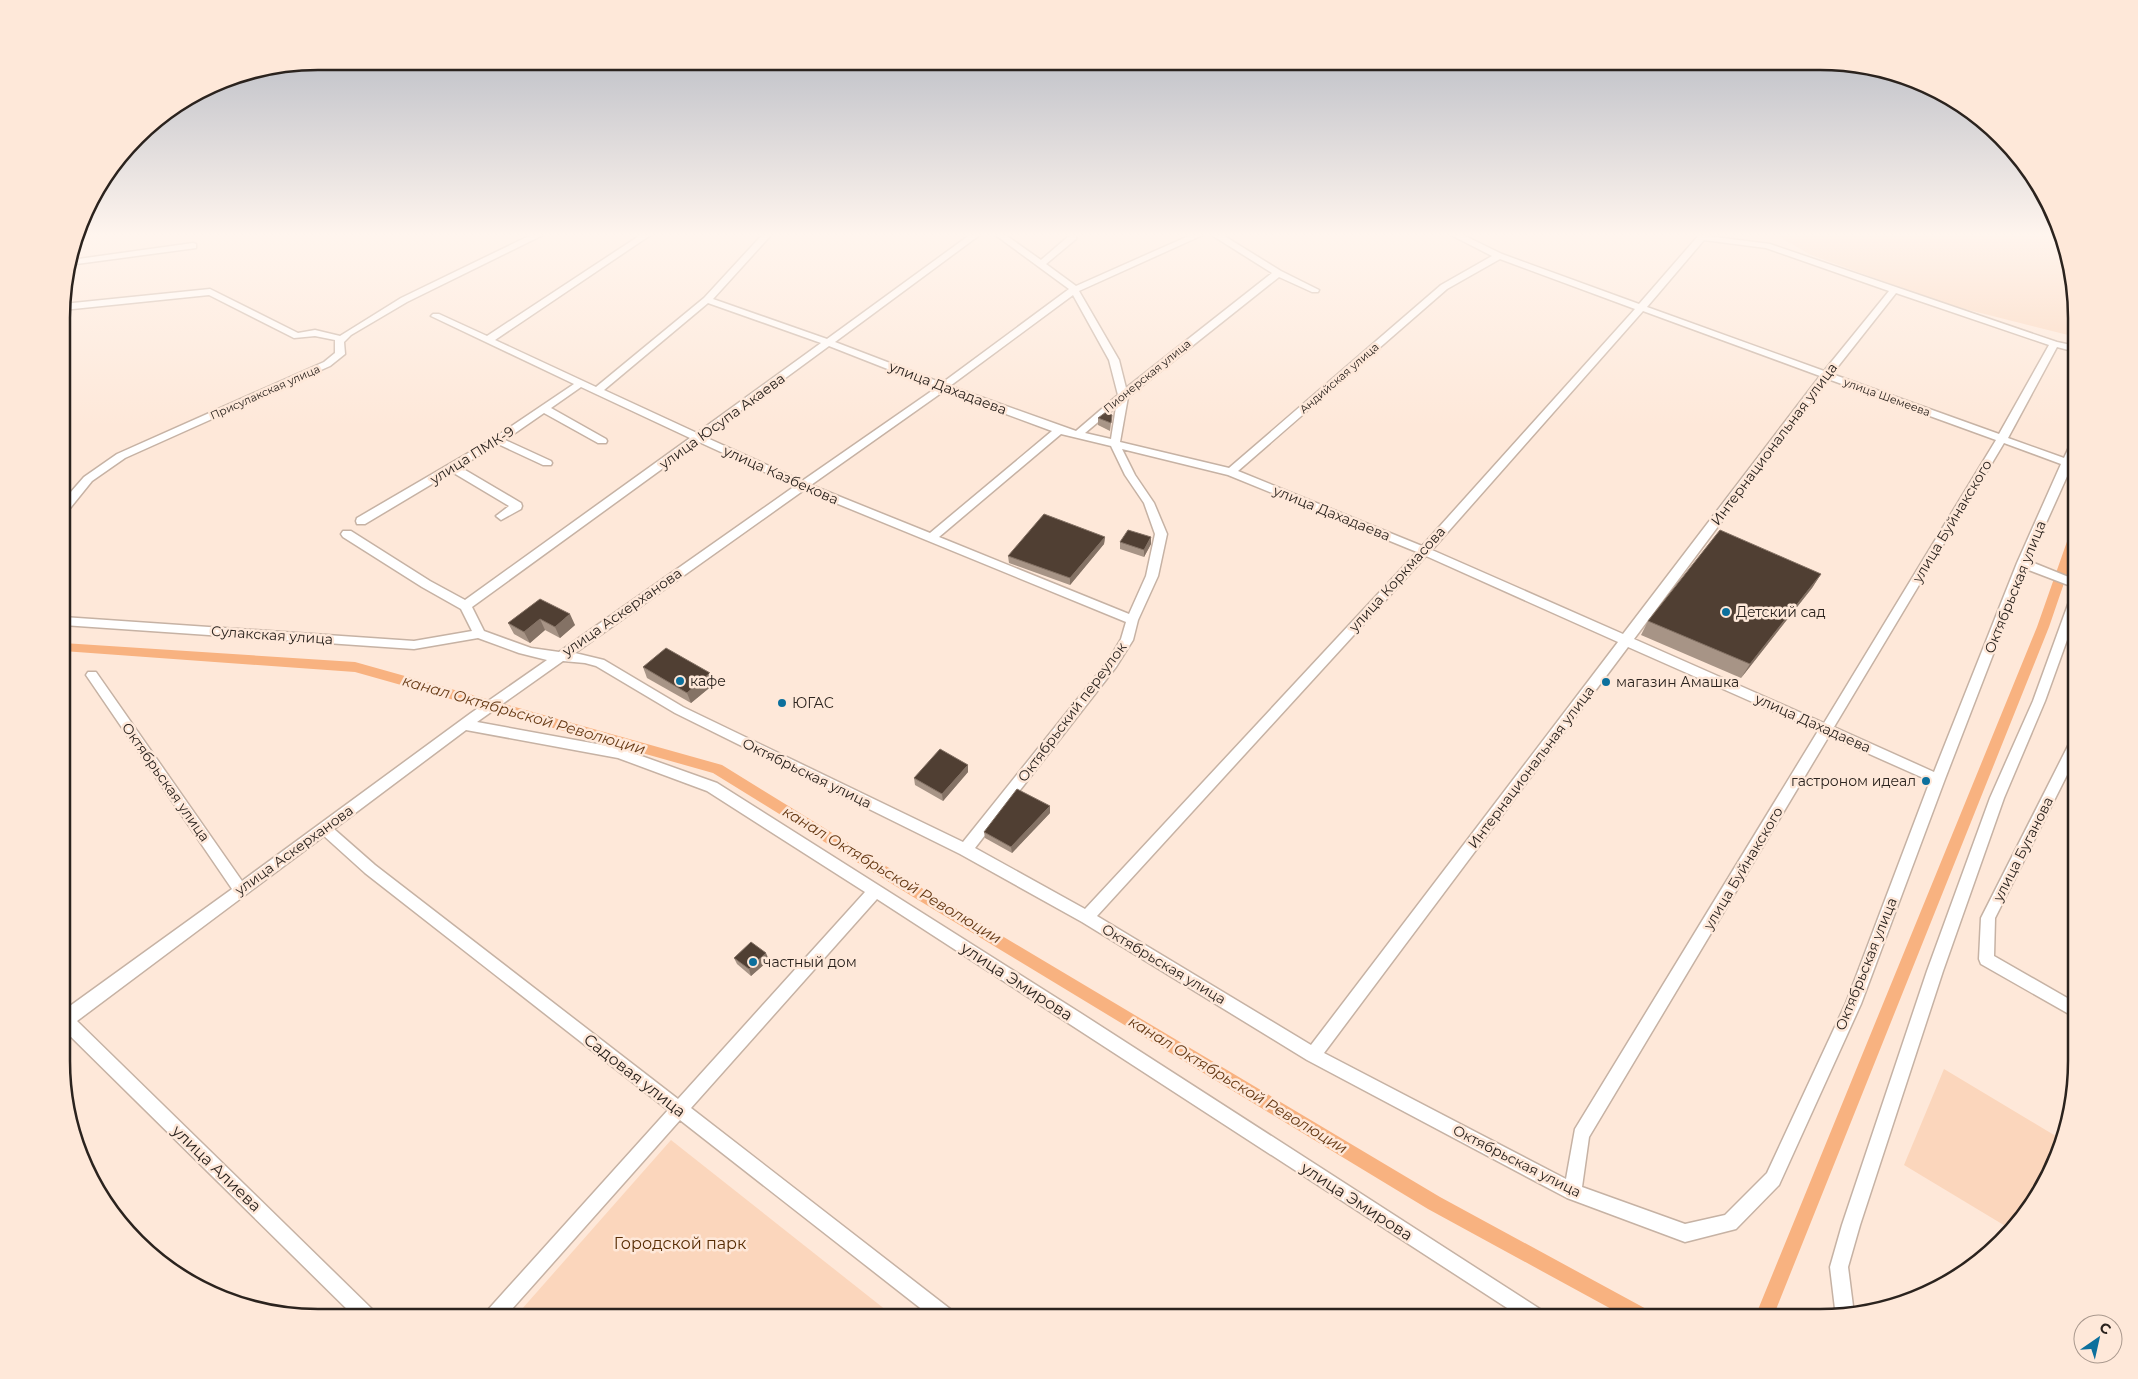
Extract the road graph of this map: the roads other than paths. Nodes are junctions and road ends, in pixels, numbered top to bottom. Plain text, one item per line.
1 (148, 298) edge
2 (223, 298) edge
3 (407, 298) edge
4 (551, 298) edge
5 (891, 298) edge
6 (1063, 298) edge
7 (1079, 298) edge
8 (1246, 298) edge
9 (1431, 298) edge
10 (1615, 298) edge
11 (1650, 298) edge
12 (1887, 298) edge
13 (1919, 298) edge
14 (708, 300) joint
15 (71, 306) edge
16 (1642, 308) junction
17 (436, 316) dead end
18 (342, 339) junction
19 (488, 340) junction
20 (830, 343) junction
21 (2054, 344) junction
22 (2068, 347) edge
23 (1826, 375) junction
24 (581, 383) junction
25 (943, 388) junction
26 (597, 391) junction
27 (1123, 395) junction
28 (543, 408) junction
29 (1059, 430) junction
30 (1077, 435) junction
31 (699, 438) junction
32 (2002, 439) junction
33 (498, 440) junction
34 (602, 441) dead end
35 (1115, 444) junction
36 (547, 463) dead end
37 (2068, 463) joint
38 (454, 468) junction
39 (1231, 472) junction
40 (803, 486) junction
41 (70, 501) edge
42 (501, 516) dead end
43 (361, 521) dead end
44 (347, 534) dead end
45 (931, 538) junction
46 (1424, 551) junction
47 (2023, 563) junction
48 (2068, 581) edge
49 (466, 606) junction
50 (1132, 620) junction
51 (70, 621) edge
52 (2068, 621) edge
53 (479, 634) junction
54 (1627, 640) junction
55 (559, 656) junction
56 (92, 674) dead end
57 (470, 720) junction
58 (1826, 729) junction
59 (2068, 760) edge
60 (1938, 779) junction
61 (325, 829) junction
62 (965, 850) junction
63 (240, 889) junction
64 (875, 891) junction
65 (1087, 917) junction
66 (2068, 1005) edge
67 (70, 1016) edge
68 (70, 1026) edge
69 (1313, 1055) junction
70 (678, 1110) junction
71 (1573, 1192) junction
72 (1843, 1308) edge
73 (360, 1309) edge
74 (500, 1309) edge
75 (936, 1309) edge
76 (1525, 1309) edge

1 - 15 street
2 - 18 street
3 - 18 street
4 - 19 street
5 - 20 street, улица Юсупа Акаева
6 - 25 street, улица Аскерханова
7 - 27 street
8 - 27 street, Пионерская улица
9 - 39 street, Андийская улица
10 - 16 street, улица Шемеева
11 - 16 street, улица Коркмасова
12 - 23 street, Интернациональная улица
13 - 21 street
14 - 20 street, улица Дахадаева
14 - 26 street
16 - 23 street, улица Шемеева
16 - 46 street, улица Коркмасова
17 - 19 street, улица Казбекова
18 - 41 street, Присулакская улица
19 - 24 street, улица Казбекова
20 - 25 street, улица Дахадаева
20 - 31 street, улица Юсупа Акаева
21 - 22 street
21 - 32 street, улица Буйнакского
23 - 32 street, улица Шемеева
23 - 54 street, Интернациональная улица
24 - 26 street, улица Казбекова
24 - 28 street, улица ПМК-9
25 - 29 street, улица Дахадаева
25 - 40 street, улица Аскерханова
26 - 31 street, улица Казбекова
27 - 30 street, Пионерская улица
27 - 35 street
28 - 33 street, улица ПМК-9
28 - 34 street
29 - 30 street, улица Дахадаева
29 - 45 street
30 - 35 street, улица Дахадаева
31 - 40 street, улица Казбекова
31 - 49 street, улица Юсупа Акаева
32 - 37 street, улица Шемеева
32 - 58 street, улица Буйнакского
33 - 36 street
33 - 38 street, улица ПМК-9
35 - 39 street, улица Дахадаева
35 - 50 street, Октябрьский переулок
37 - 47 street, Октябрьская улица
38 - 42 street
38 - 43 street, улица ПМК-9
39 - 46 street, улица Дахадаева
40 - 45 street, улица Казбекова
40 - 55 street, улица Аскерханова
44 - 49 street
45 - 50 street, улица Казбекова
46 - 54 street, улица Дахадаева
46 - 65 street, улица Коркмасова
47 - 48 street
47 - 60 street, Октябрьская улица
49 - 53 street
50 - 62 street, Октябрьский переулок
51 - 53 street, Сулакская улица
52 - 72 street
53 - 55 street, Октябрьская улица
54 - 58 street, улица Дахадаева
54 - 69 street, Интернациональная улица
55 - 57 street, улица Аскерханова
55 - 62 street, Октябрьская улица
56 - 63 street, Октябрьская улица
57 - 61 street, улица Аскерханова
57 - 64 street, улица Эмирова
58 - 60 street, улица Дахадаева
58 - 71 street, улица Буйнакского
59 - 66 street, улица Буганова
60 - 71 street, Октябрьская улица
61 - 63 street, улица Аскерханова
61 - 70 street, Садовая улица
62 - 65 street, Октябрьская улица
63 - 67 street, улица Аскерханова
64 - 70 street
64 - 76 street, улица Эмирова
65 - 69 street, Октябрьская улица
68 - 73 street, улица Алиева
69 - 71 street, Октябрьская улица
70 - 74 street
70 - 75 street, Садовая улица

